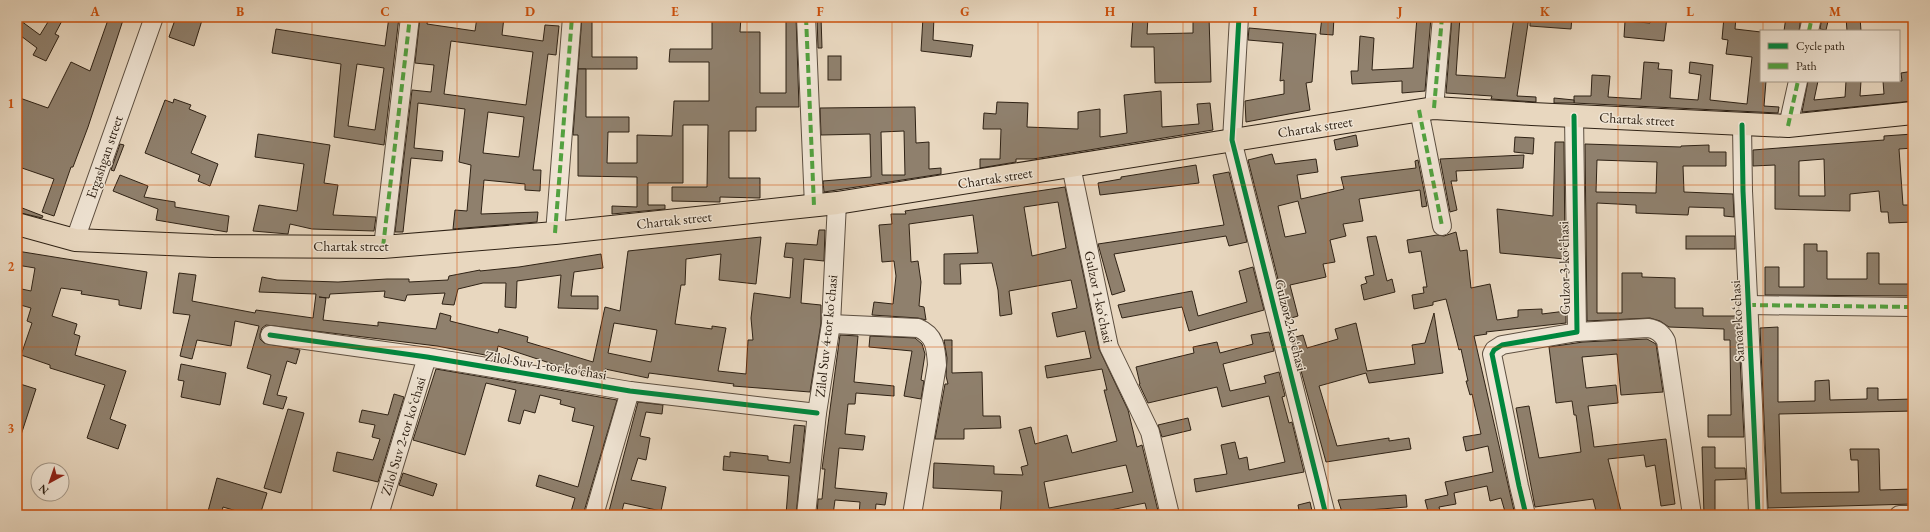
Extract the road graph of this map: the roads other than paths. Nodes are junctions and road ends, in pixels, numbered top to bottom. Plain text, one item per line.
1 (154, 17) edge
2 (410, 17) edge
3 (572, 17) edge
4 (806, 17) edge
5 (1239, 17) edge
6 (1442, 17) edge
7 (1812, 17) edge
8 (1809, 30) edge
9 (1798, 82) edge
10 (1426, 109) junction
11 (1913, 113) edge
12 (1574, 116) junction
13 (1742, 125) junction
14 (1788, 126) junction
15 (1232, 140) junction
16 (1071, 166) junction
17 (838, 203) junction
18 (814, 206) junction
19 (17, 224) edge
20 (1442, 226) dead end
21 (555, 233) junction
22 (75, 240) junction
23 (383, 247) junction
24 (1748, 305) junction
25 (1913, 307) edge
26 (831, 324) junction
27 (1577, 332) junction
28 (270, 335) dead end
29 (427, 357) junction
30 (630, 391) junction
31 (818, 413) junction
32 (379, 515) edge
33 (594, 515) edge
34 (806, 515) edge
35 (912, 515) edge
36 (1170, 515) edge
37 (1326, 515) edge
38 (1526, 515) edge
39 (1692, 515) edge
40 (1760, 515) edge
41 (1899, 515) edge
42 (1913, 515) edge

1 - 22 street, Ergashgan street
2 - 23 street
3 - 21 street
4 - 18 street
5 - 15 street, Gulzor 2-koʻchasi
6 - 10 street
7 - 8 street
9 - 14 street
10 - 12 main road, Chartak street
10 - 15 main road, Chartak street
10 - 20 street
11 - 14 main road, Chartak street
12 - 13 main road, Chartak street
12 - 27 street, Gulzor 3-koʻchasi
13 - 14 main road, Chartak street
13 - 24 street, Sanoat koʻchasi
15 - 16 main road, Chartak street
15 - 37 street, Gulzor 2-koʻchasi
16 - 17 main road, Chartak street
16 - 36 street, Gulzor 1-koʻchasi
17 - 18 main road, Chartak street
17 - 26 street, Zilol Suv 4-tor koʻchasi
18 - 21 main road, Chartak street
19 - 22 main road
21 - 23 main road, Chartak street
22 - 23 main road, Chartak street
24 - 25 street
24 - 40 street, Sanoat koʻchasi
26 - 31 street, Zilol Suv 4-tor koʻchasi
26 - 35 street
27 - 38 street, Gulzor 3-koʻchasi
27 - 39 street, Gulzor 3-koʻchasi
28 - 29 street, Zilol Suv 1-tor koʻchasi
29 - 30 street, Zilol Suv 1-tor koʻchasi
29 - 32 street, Zilol Suv 2-tor koʻchasi
30 - 31 street, Zilol Suv 1-tor koʻchasi
30 - 33 street
31 - 34 street, Zilol Suv 4-tor koʻchasi
41 - 42 street

